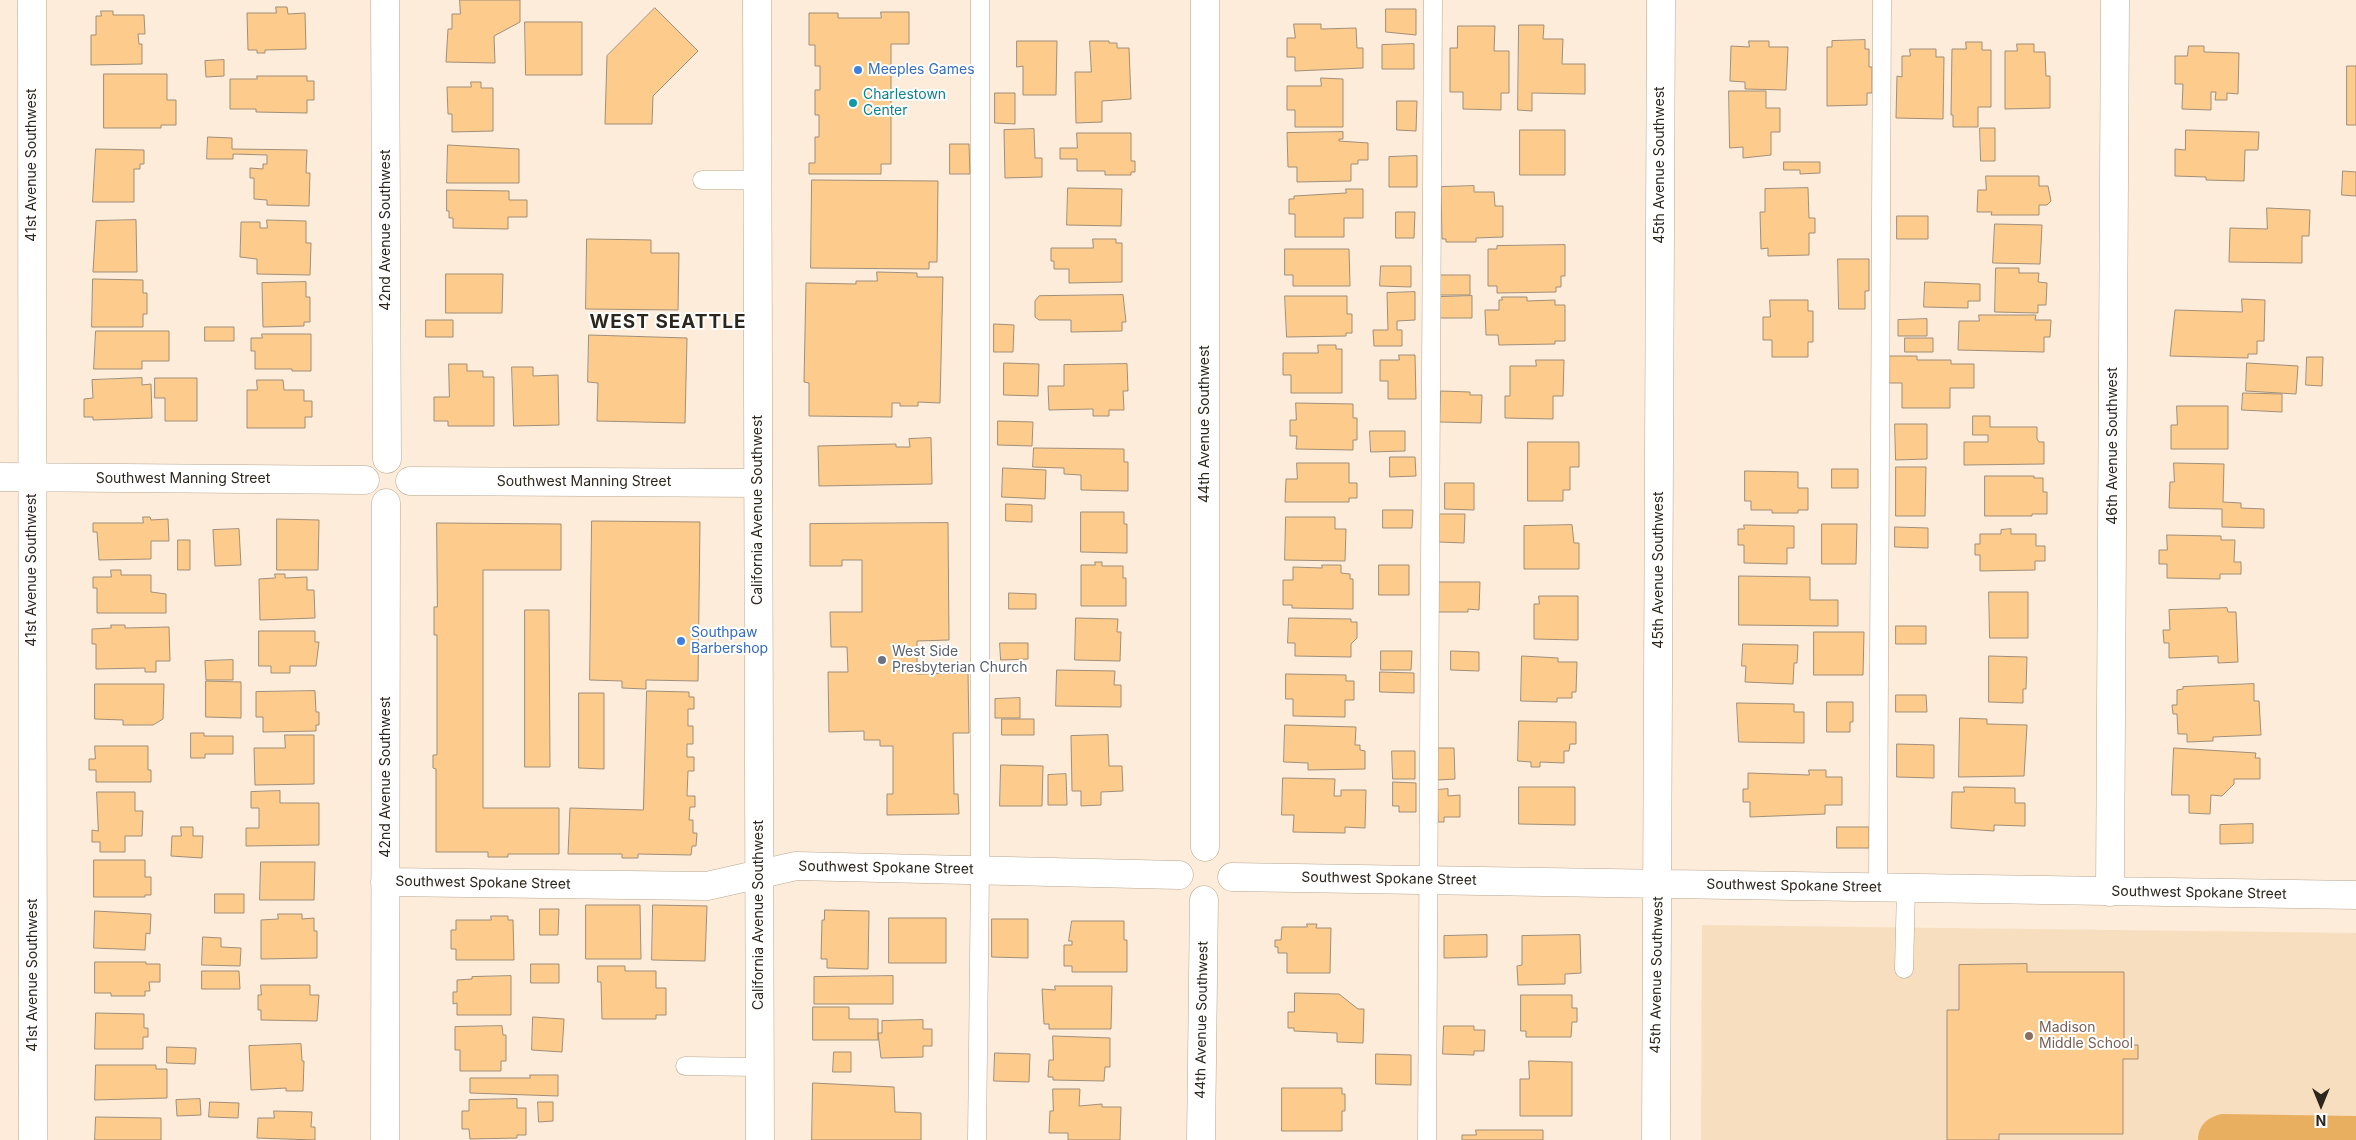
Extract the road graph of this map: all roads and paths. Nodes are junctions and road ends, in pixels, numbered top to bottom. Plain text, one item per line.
1 (32, 0) edge
2 (385, 0) edge
3 (757, 0) edge
4 (980, 0) edge
5 (1205, 0) edge
6 (1433, 0) edge
7 (1661, 0) edge
8 (1882, 0) edge
9 (2115, 0) edge
10 (702, 180) dead end
11 (758, 180) junction
12 (387, 459) junction
13 (0, 478) edge
14 (32, 478) junction
15 (365, 480) junction
16 (410, 482) junction
17 (758, 483) junction
18 (386, 504) junction
19 (1205, 847) junction
20 (980, 870) junction
21 (759, 873) junction
22 (1179, 875) junction
23 (1232, 877) junction
24 (1430, 879) junction
25 (385, 882) junction
26 (1658, 882) junction
27 (1878, 888) junction
28 (1906, 888) junction
29 (2110, 892) junction
30 (2356, 895) edge
31 (1204, 900) junction
32 (1904, 969) dead end
33 (686, 1066) dead end
34 (759, 1067) junction
35 (33, 1140) edge
36 (385, 1140) edge
37 (760, 1140) edge
38 (977, 1140) edge
39 (1201, 1140) edge
40 (1427, 1140) edge
41 (1656, 1140) edge

1 - 14 street, 41st Avenue Southwest
2 - 12 street, 42nd Avenue Southwest
3 - 11 street, California Avenue Southwest
4 - 20 lane
5 - 19 street, 44th Avenue Southwest
6 - 24 lane
7 - 26 street, 45th Avenue Southwest
8 - 27 lane
9 - 29 street, 46th Avenue Southwest
10 - 11 lane
11 - 17 street, California Avenue Southwest
12 - 15 street
12 - 16 street
13 - 14 street, Southwest Manning Street
14 - 15 street, Southwest Manning Street
14 - 35 street, 41st Avenue Southwest
15 - 18 street
16 - 17 street, Southwest Manning Street
16 - 18 street
17 - 21 street, California Avenue Southwest
18 - 25 street, 42nd Avenue Southwest
19 - 22 street
19 - 23 street
20 - 21 street, Southwest Spokane Street
20 - 22 street, Southwest Spokane Street
20 - 38 lane
21 - 25 street, Southwest Spokane Street
21 - 34 street, California Avenue Southwest
22 - 31 street
23 - 24 street, Southwest Spokane Street
23 - 31 street
24 - 26 street, Southwest Spokane Street
24 - 40 lane
25 - 36 street, 42nd Avenue Southwest
26 - 27 street, Southwest Spokane Street
26 - 41 street, 45th Avenue Southwest
27 - 28 street, Southwest Spokane Street
28 - 29 street, Southwest Spokane Street
28 - 32 lane
29 - 30 street, Southwest Spokane Street
31 - 39 street, 44th Avenue Southwest
33 - 34 lane
34 - 37 street, California Avenue Southwest

